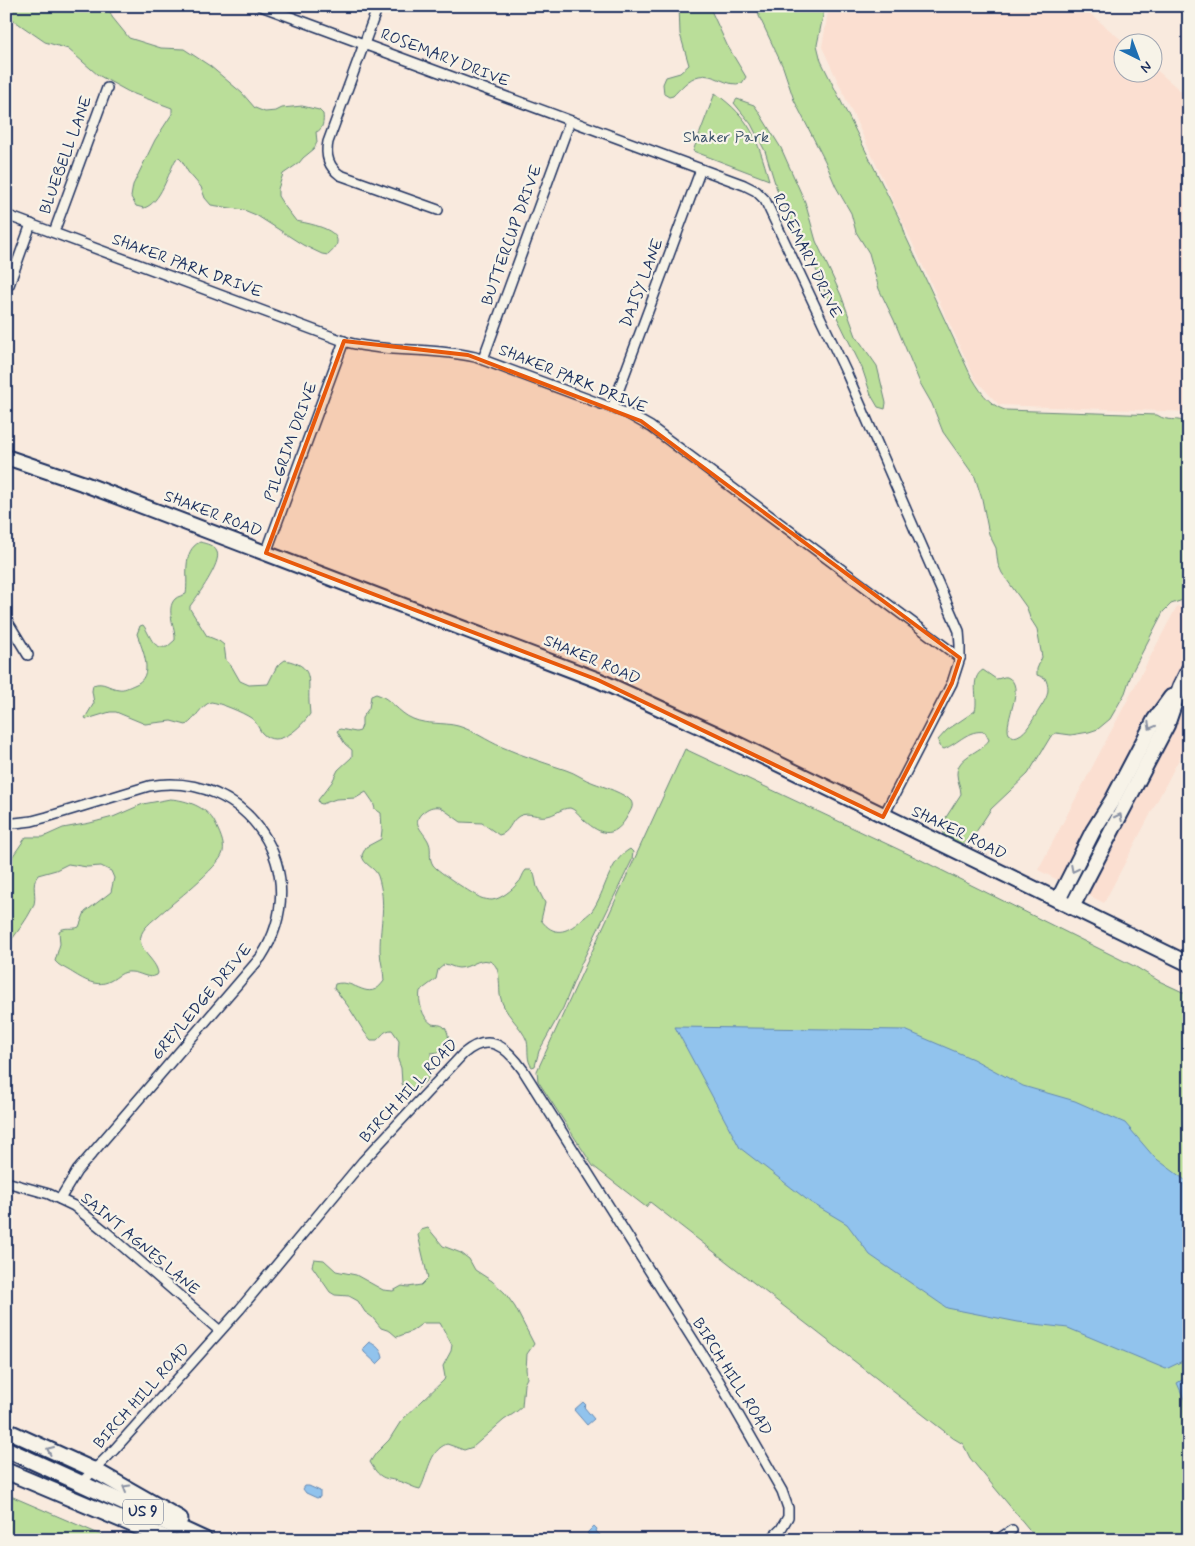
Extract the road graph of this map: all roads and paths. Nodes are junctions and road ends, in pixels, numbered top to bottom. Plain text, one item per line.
1 (261, 6) edge
2 (378, 6) edge
3 (365, 44) junction
4 (106, 88) dead end
5 (570, 121) junction
6 (701, 169) junction
7 (438, 210) dead end
8 (6, 215) edge
9 (31, 224) junction
10 (54, 232) junction
11 (8, 285) dead end
12 (344, 341) junction
13 (483, 360) junction
14 (612, 408) junction
15 (6, 457) edge
16 (266, 553) junction
17 (6, 619) edge
18 (28, 655) dead end
19 (960, 658) junction
20 (1189, 669) edge
21 (1180, 687) junction
22 (883, 816) junction
23 (6, 824) edge
24 (1058, 900) junction
25 (1072, 907) junction
26 (1189, 964) edge
27 (6, 1182) edge
28 (60, 1199) junction
29 (220, 1331) junction
30 (6, 1430) edge
31 (6, 1449) edge
32 (6, 1470) edge
33 (94, 1470) junction
34 (81, 1483) junction
35 (1012, 1530) dead end
36 (170, 1540) edge
37 (205, 1540) edge
38 (213, 1540) edge
39 (770, 1540) edge
40 (997, 1540) edge

1 - 3 street, ROSEMARY DRIVE
2 - 3 street
3 - 5 street, ROSEMARY DRIVE
3 - 7 street
4 - 10 street, BLUEBELL LANE
5 - 6 street, ROSEMARY DRIVE
5 - 13 street, BUTTERCUP DRIVE
6 - 14 street, DAISY LANE
6 - 19 street, ROSEMARY DRIVE
8 - 9 street, SHAKER PARK DRIVE
9 - 10 street, SHAKER PARK DRIVE
9 - 11 street, BLUEBELL LANE
10 - 12 street, SHAKER PARK DRIVE
12 - 13 street, SHAKER PARK DRIVE
12 - 16 street, PILGRIM DRIVE
13 - 14 street, SHAKER PARK DRIVE
14 - 19 street, SHAKER PARK DRIVE
15 - 16 main road, SHAKER ROAD
16 - 22 main road, SHAKER ROAD
17 - 18 street
19 - 22 street
20 - 21 main road
21 -> 24 main road
25 -> 21 main road
22 - 24 main road, SHAKER ROAD
23 - 28 street, GREYLEDGE DRIVE
24 - 25 main road, SHAKER ROAD
25 - 26 main road, SHAKER ROAD
27 - 28 street, SAINT AGNES LANE
28 - 29 street, SAINT AGNES LANE
29 - 33 street, BIRCH HILL ROAD
29 - 39 street, BIRCH HILL ROAD
33 -> 30 main road
31 - 34 main road, US 9
32 - 34 main road
32 - 36 main road, US 9
33 - 34 street, BIRCH HILL ROAD
38 -> 33 main road
34 - 37 main road, US 9
35 - 40 street

